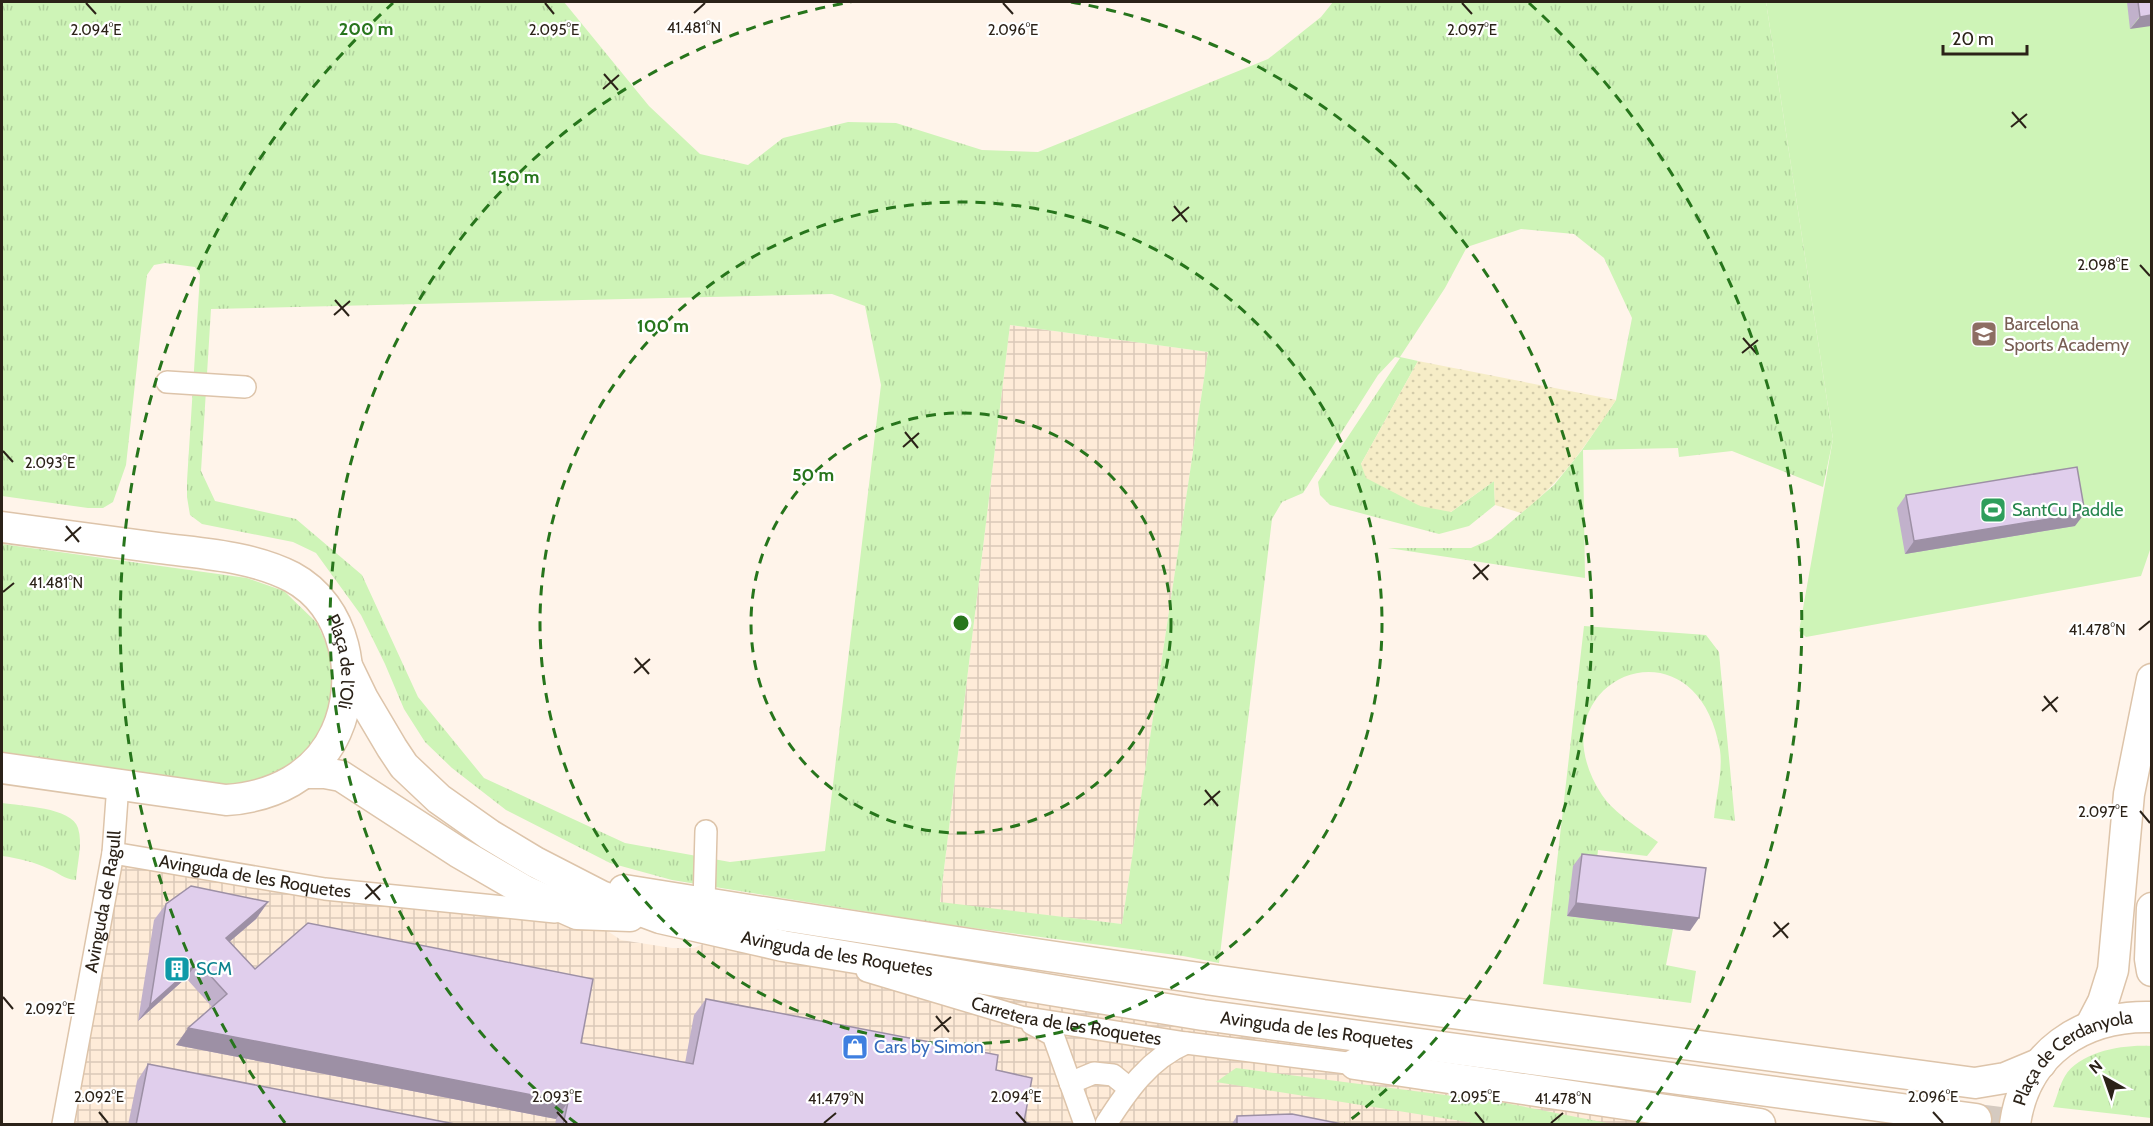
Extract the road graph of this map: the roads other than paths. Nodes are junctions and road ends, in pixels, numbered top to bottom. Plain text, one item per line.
1 (167, 382) dead end
2 (244, 387) dead end
3 (2, 527) edge
4 (348, 668) junction
5 (2151, 679) edge
6 (2, 768) edge
7 (306, 773) junction
8 (118, 784) junction
9 (706, 831) dead end
10 (113, 853) junction
11 (553, 871) junction
12 (704, 903) junction
13 (2151, 908) edge
14 (577, 914) junction
15 (660, 918) junction
16 (783, 946) junction
17 (2151, 971) edge
18 (1021, 1017) junction
19 (2151, 1017) edge
20 (2091, 1025) junction
21 (1186, 1043) junction
22 (2041, 1063) junction
23 (1355, 1064) joint
24 (1070, 1083) junction
25 (1129, 1088) junction
26 (1976, 1119) dead end
27 (63, 1125) edge
28 (1085, 1125) edge
29 (1106, 1125) edge
30 (1760, 1125) edge
31 (2015, 1125) edge

1 - 2 street
3 - 4 main road, Plaça de l'Oli
4 - 7 main road, Plaça de l'Oli
4 - 11 main road, Avinguda de les Roquetes
5 - 20 main road
6 - 8 main road, Plaça de l'Oli
7 - 8 main road, Plaça de l'Oli
7 - 14 main road, Avinguda de les Roquetes
8 - 10 street, Avinguda de Ragull
9 - 12 street
10 - 14 street, Avinguda de les Roquetes
10 - 27 street, Avinguda de Ragull
11 - 12 main road
11 - 15 main road, Avinguda de les Roquetes
12 - 22 main road
13 - 17 main road
14 - 15 main road, Avinguda de les Roquetes
15 - 16 main road, Avinguda de les Roquetes
16 - 18 street, Carretera de les Roquetes
16 - 26 main road, Avinguda de les Roquetes
18 - 21 street, Carretera de les Roquetes
18 - 24 street
19 - 20 main road, Plaça de Cerdanyola
20 - 22 main road, Plaça de Cerdanyola
21 - 23 street, Carretera de les Roquetes
21 - 25 street
22 - 31 main road, Plaça de Cerdanyola
23 - 30 main road
24 - 25 street
24 - 28 street
25 - 29 street

